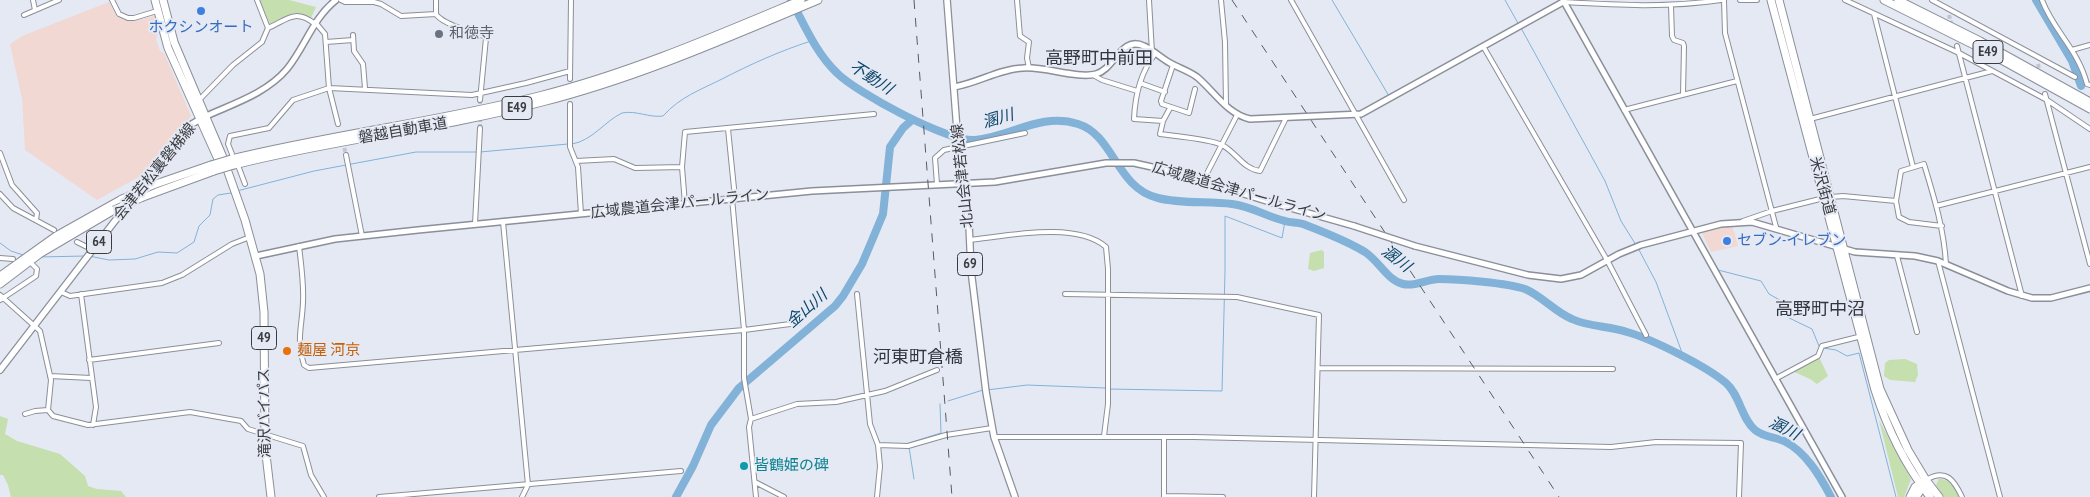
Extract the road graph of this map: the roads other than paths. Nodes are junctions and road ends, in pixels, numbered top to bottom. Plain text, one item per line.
1 (33, 0) edge
2 (59, 0) edge
3 (112, 0) edge
4 (155, 0) edge
5 (163, 0) edge
6 (257, 0) edge
7 (336, 0) edge
8 (341, 0) edge
9 (436, 0) edge
10 (571, 0) edge
11 (818, 0) edge
12 (947, 0) edge
13 (1017, 0) edge
14 (1149, 0) edge
15 (1221, 0) edge
16 (1291, 0) edge
17 (1720, 0) edge
18 (1724, 0) edge
19 (1740, 0) edge
20 (1757, 0) edge
21 (1771, 0) edge
22 (1779, 0) edge
23 (1845, 0) edge
24 (1884, 0) edge
25 (1898, 0) edge
26 (1932, 0) edge
27 (2042, 0) edge
28 (1563, 1) edge
29 (801, 2) edge
30 (328, 3) edge
31 (1671, 6) junction
32 (1948, 9) junction
33 (36, 10) junction
34 (157, 10) junction
35 (436, 14) junction
36 (1874, 14) junction
37 (24, 15) dead end
38 (1950, 15) tunnel mouth
39 (315, 23) junction
40 (268, 28) junction
41 (326, 42) junction
42 (2090, 44) edge
43 (1483, 46) junction
44 (1957, 46) dead end
45 (2072, 50) junction
46 (1958, 52) junction
47 (1154, 53) junction
48 (2037, 57) junction
49 (2038, 64) tunnel mouth
50 (1173, 65) junction
51 (1029, 68) junction
52 (570, 71) junction
53 (1992, 71) junction
54 (1094, 75) junction
55 (2076, 77) dead end
56 (1966, 78) junction
57 (570, 79) dead end
58 (1737, 81) junction
59 (1140, 83) junction
60 (2090, 85) edge
61 (329, 88) junction
62 (365, 88) junction
63 (954, 88) junction
64 (1194, 89) dead end
65 (1137, 91) junction
66 (1165, 92) junction
67 (480, 93) junction
68 (2045, 94) dead end
69 (1682, 95) junction
70 (201, 98) dead end
71 (1895, 98) junction
72 (480, 100) tunnel mouth
73 (2047, 100) junction
74 (2090, 102) edge
75 (570, 104) dead end
76 (1226, 105) junction
77 (1170, 108) junction
78 (2090, 109) edge
79 (1624, 110) junction
80 (874, 114) dead end
81 (1237, 115) junction
82 (1356, 116) junction
83 (202, 118) junction
84 (1286, 118) junction
85 (1810, 119) junction
86 (1163, 121) junction
87 (338, 124) dead end
88 (480, 128) tunnel mouth
89 (728, 129) junction
90 (2090, 129) edge
91 (1025, 133) dead end
92 (959, 145) junction
93 (1222, 145) junction
94 (0, 153) edge
95 (346, 155) tunnel mouth
96 (234, 161) junction
97 (576, 161) junction
98 (682, 167) junction
99 (1913, 167) junction
100 (2090, 167) edge
101 (213, 168) junction
102 (2066, 174) junction
103 (1204, 181) junction
104 (245, 184) dead end
105 (937, 184) junction
106 (965, 184) junction
107 (1995, 191) junction
108 (0, 194) edge
109 (733, 198) junction
110 (1827, 198) junction
111 (1404, 200) dead end
112 (1896, 201) junction
113 (685, 204) junction
114 (1936, 206) junction
115 (1772, 211) junction
116 (581, 214) junction
117 (36, 220) junction
118 (1743, 221) junction
119 (503, 222) junction
120 (475, 224) junction
121 (1942, 226) junction
122 (1776, 227) junction
123 (54, 230) dead end
124 (1692, 232) junction
125 (362, 236) junction
126 (250, 237) junction
127 (970, 240) junction
128 (76, 242) dead end
129 (299, 246) junction
130 (1841, 248) junction
131 (93, 250) junction
132 (38, 251) junction
133 (256, 256) junction
134 (1897, 256) junction
135 (0, 258) edge
136 (13, 259) dead end
137 (1607, 260) junction
138 (1938, 261) junction
139 (28, 262) junction
140 (1946, 264) junction
141 (2090, 264) edge
142 (0, 276) edge
143 (0, 284) edge
144 (2090, 288) edge
145 (61, 292) junction
146 (81, 294) junction
147 (858, 294) dead end
148 (1065, 294) dead end
149 (1107, 295) junction
150 (2022, 296) junction
151 (1, 297) edge
152 (798, 323) dead end
153 (34, 326) junction
154 (744, 330) junction
155 (1917, 332) dead end
156 (1646, 335) dead end
157 (1864, 336) junction
158 (219, 343) dead end
159 (515, 350) junction
160 (89, 360) junction
161 (3, 362) edge
162 (1318, 368) junction
163 (1613, 369) dead end
164 (0, 370) edge
165 (937, 370) dead end
166 (50, 376) junction
167 (91, 378) junction
168 (1775, 379) junction
169 (868, 394) junction
170 (48, 410) junction
171 (26, 414) dead end
172 (752, 418) junction
173 (93, 425) junction
174 (992, 428) junction
175 (265, 435) junction
176 (1104, 436) junction
177 (994, 437) junction
178 (1164, 438) junction
179 (1316, 441) junction
180 (878, 445) junction
181 (681, 471) dead end
182 (755, 482) junction
183 (1923, 484) junction
184 (528, 485) junction
185 (1931, 494) edge
186 (271, 497) edge
187 (324, 497) edge
188 (380, 497) edge
189 (522, 497) edge
190 (756, 497) edge
191 (784, 497) edge
192 (878, 497) edge
193 (1015, 497) edge
194 (1223, 497) edge
195 (1314, 497) edge
196 (1738, 497) edge
197 (1842, 497) edge
198 (1910, 497) edge
199 (1916, 497) edge
200 (1939, 497) edge
201 (1962, 497) edge
202 (2000, 497) edge

1 - 33 street
2 - 33 street
3 - 34 street
4 - 34 highway, 滝沢バイパス / 49
5 - 83 highway, 滝沢バイパス / 49
6 - 40 street
7 - 30 street
8 - 35 street
9 - 35 street
10 - 52 street
11 - 29 highway, 磐越自動車道 / E49
12 - 63 main road, 北山会津若松線 / 69
13 - 51 street
14 - 47 street
15 - 76 street
16 - 82 street
17 - 31 street
18 - 58 street
19 - 20 street
21 - 110 highway, 米沢街道
22 - 85 highway, 米沢街道
23 - 36 street
24 - 78 highway, E49
25 - 74 highway, E49
26 - 32 street
27 - 45 street
28 - 31 street
28 - 43 street
28 - 79 street
29 - 96 highway, 磐越自動車道 / E49
30 - 39 street
31 - 69 street
32 - 38 street
32 - 48 street
33 - 37 street
34 - 83 highway, 滝沢バイパス / 49
35 - 67 street
36 - 46 street
36 - 71 street
39 - 40 street
39 - 41 street
39 - 83 street
40 - 70 street
41 - 61 street
41 - 62 street
42 - 45 street
43 - 82 street
43 - 137 street
44 - 46 street
45 - 60 street
46 - 53 street
46 - 56 street
47 - 50 street
47 - 54 street
47 - 59 street
48 - 49 street
48 - 55 street
50 - 66 street
50 - 76 street
51 - 54 street
51 - 63 street
52 - 57 street
52 - 67 street
53 - 56 street
53 - 73 street
54 - 65 street
56 - 71 street
56 - 107 street
58 - 69 street
58 - 115 street
59 - 65 street
59 - 66 street
61 - 62 street
61 - 87 street
61 - 96 street
62 - 67 street
63 - 92 main road, 北山会津若松線 / 69
64 - 77 street
65 - 86 street
66 - 77 street
67 - 72 street
68 - 73 street
69 - 79 street
71 - 85 street
71 - 99 street
73 - 90 street
73 - 102 street
75 - 97 street
76 - 81 street
77 - 86 street
79 - 124 street
80 - 89 street
81 - 84 street
81 - 93 street
82 - 84 street
82 - 111 street
83 - 126 highway, 滝沢バイパス / 49
83 - 131 main road, 会津若松裏磐梯線 / 64
84 - 93 street
85 - 110 highway, 米沢街道
86 - 93 street
88 - 120 street
89 - 98 street
89 - 109 street
91 - 92 street
92 - 105 street
92 - 106 main road, 北山会津若松線 / 69
93 - 103 street
94 - 117 street
95 - 125 street
96 - 101 highway, 磐越自動車道 / E49, bridge
96 - 104 street
97 - 98 street
97 - 116 street
98 - 113 street
99 - 112 street
99 - 114 street
100 - 102 street
101 - 132 highway, 磐越自動車道 / E49, bridge
101 - 132 highway, 磐越自動車道 / E49, bridge
102 - 107 street
102 - 141 street
103 - 106 street, 広域農道会津パールライン
103 - 137 street, 広域農道会津パールライン, bridge
105 - 106 street, 広域農道会津パールライン
105 - 109 street, 広域農道会津パールライン
106 - 127 main road, 北山会津若松線 / 69
107 - 114 street
107 - 150 street
108 - 117 street
109 - 113 street, 広域農道会津パールライン
109 - 154 street
110 - 112 street
110 - 115 street
110 - 130 highway, 米沢街道
112 - 121 street
113 - 116 street, 広域農道会津パールライン
114 - 121 street
115 - 118 street
115 - 122 street
116 - 119 street, 広域農道会津パールライン
117 - 123 street
118 - 122 street
118 - 124 street
119 - 120 street, 広域農道会津パールライン
119 - 159 street
120 - 125 street, 広域農道会津パールライン
121 - 140 street
122 - 130 street
124 - 137 street, 広域農道会津パールライン
124 - 168 street
125 - 129 street, 広域農道会津パールライン
126 - 133 highway, 滝沢バイパス / 49
126 - 146 street
127 - 149 street
127 - 174 main road, 北山会津若松線 / 69
128 - 131 street
129 - 133 street, 広域農道会津パールライン
129 - 159 street
130 - 134 street
130 - 157 highway, 米沢街道
131 - 145 main road, 会津若松裏磐梯線 / 64
132 - 139 highway, 磐越自動車道 / E49
133 - 175 highway, 滝沢バイパス / 49
134 - 138 street
134 - 155 street
135 - 136 street
137 - 156 street
138 - 140 street
138 - 202 street
139 - 142 highway, 磐越自動車道 / E49
139 - 143 highway, 磐越自動車道 / E49
139 - 151 street
140 - 150 street
144 - 150 street
145 - 146 street
145 - 153 main road, 会津若松裏磐梯線 / 64
146 - 160 street
147 - 169 street
148 - 149 street
149 - 162 street
149 - 176 street
151 - 153 street
152 - 154 street
153 - 161 main road, 会津若松裏磐梯線 / 64
153 - 166 street
154 - 159 street
154 - 172 street
157 - 168 street
157 - 183 highway, 米沢街道
158 - 160 street
159 - 184 street
160 - 167 street
161 - 164 main road, 会津若松裏磐梯線 / 64
162 - 163 street
162 - 179 street
165 - 169 street
166 - 167 street
166 - 170 street
167 - 173 street
168 - 197 street
169 - 172 street
169 - 180 street
170 - 171 street
170 - 173 street
172 - 182 street
173 - 175 street
174 - 177 main road, 北山会津若松線 / 69
174 - 180 street
175 - 186 highway, 滝沢バイパス / 49
175 - 187 street
176 - 177 street
176 - 178 street
177 - 193 main road, 北山会津若松線 / 69
178 - 179 street
178 - 194 street
179 - 195 street
179 - 196 street
180 - 192 street
181 - 184 street
182 - 190 street
182 - 191 street
183 - 185 highway, 米沢街道
183 - 198 highway
183 - 199 highway
183 - 201 street
184 - 188 street
184 - 189 street
185 - 200 highway, 米沢街道

